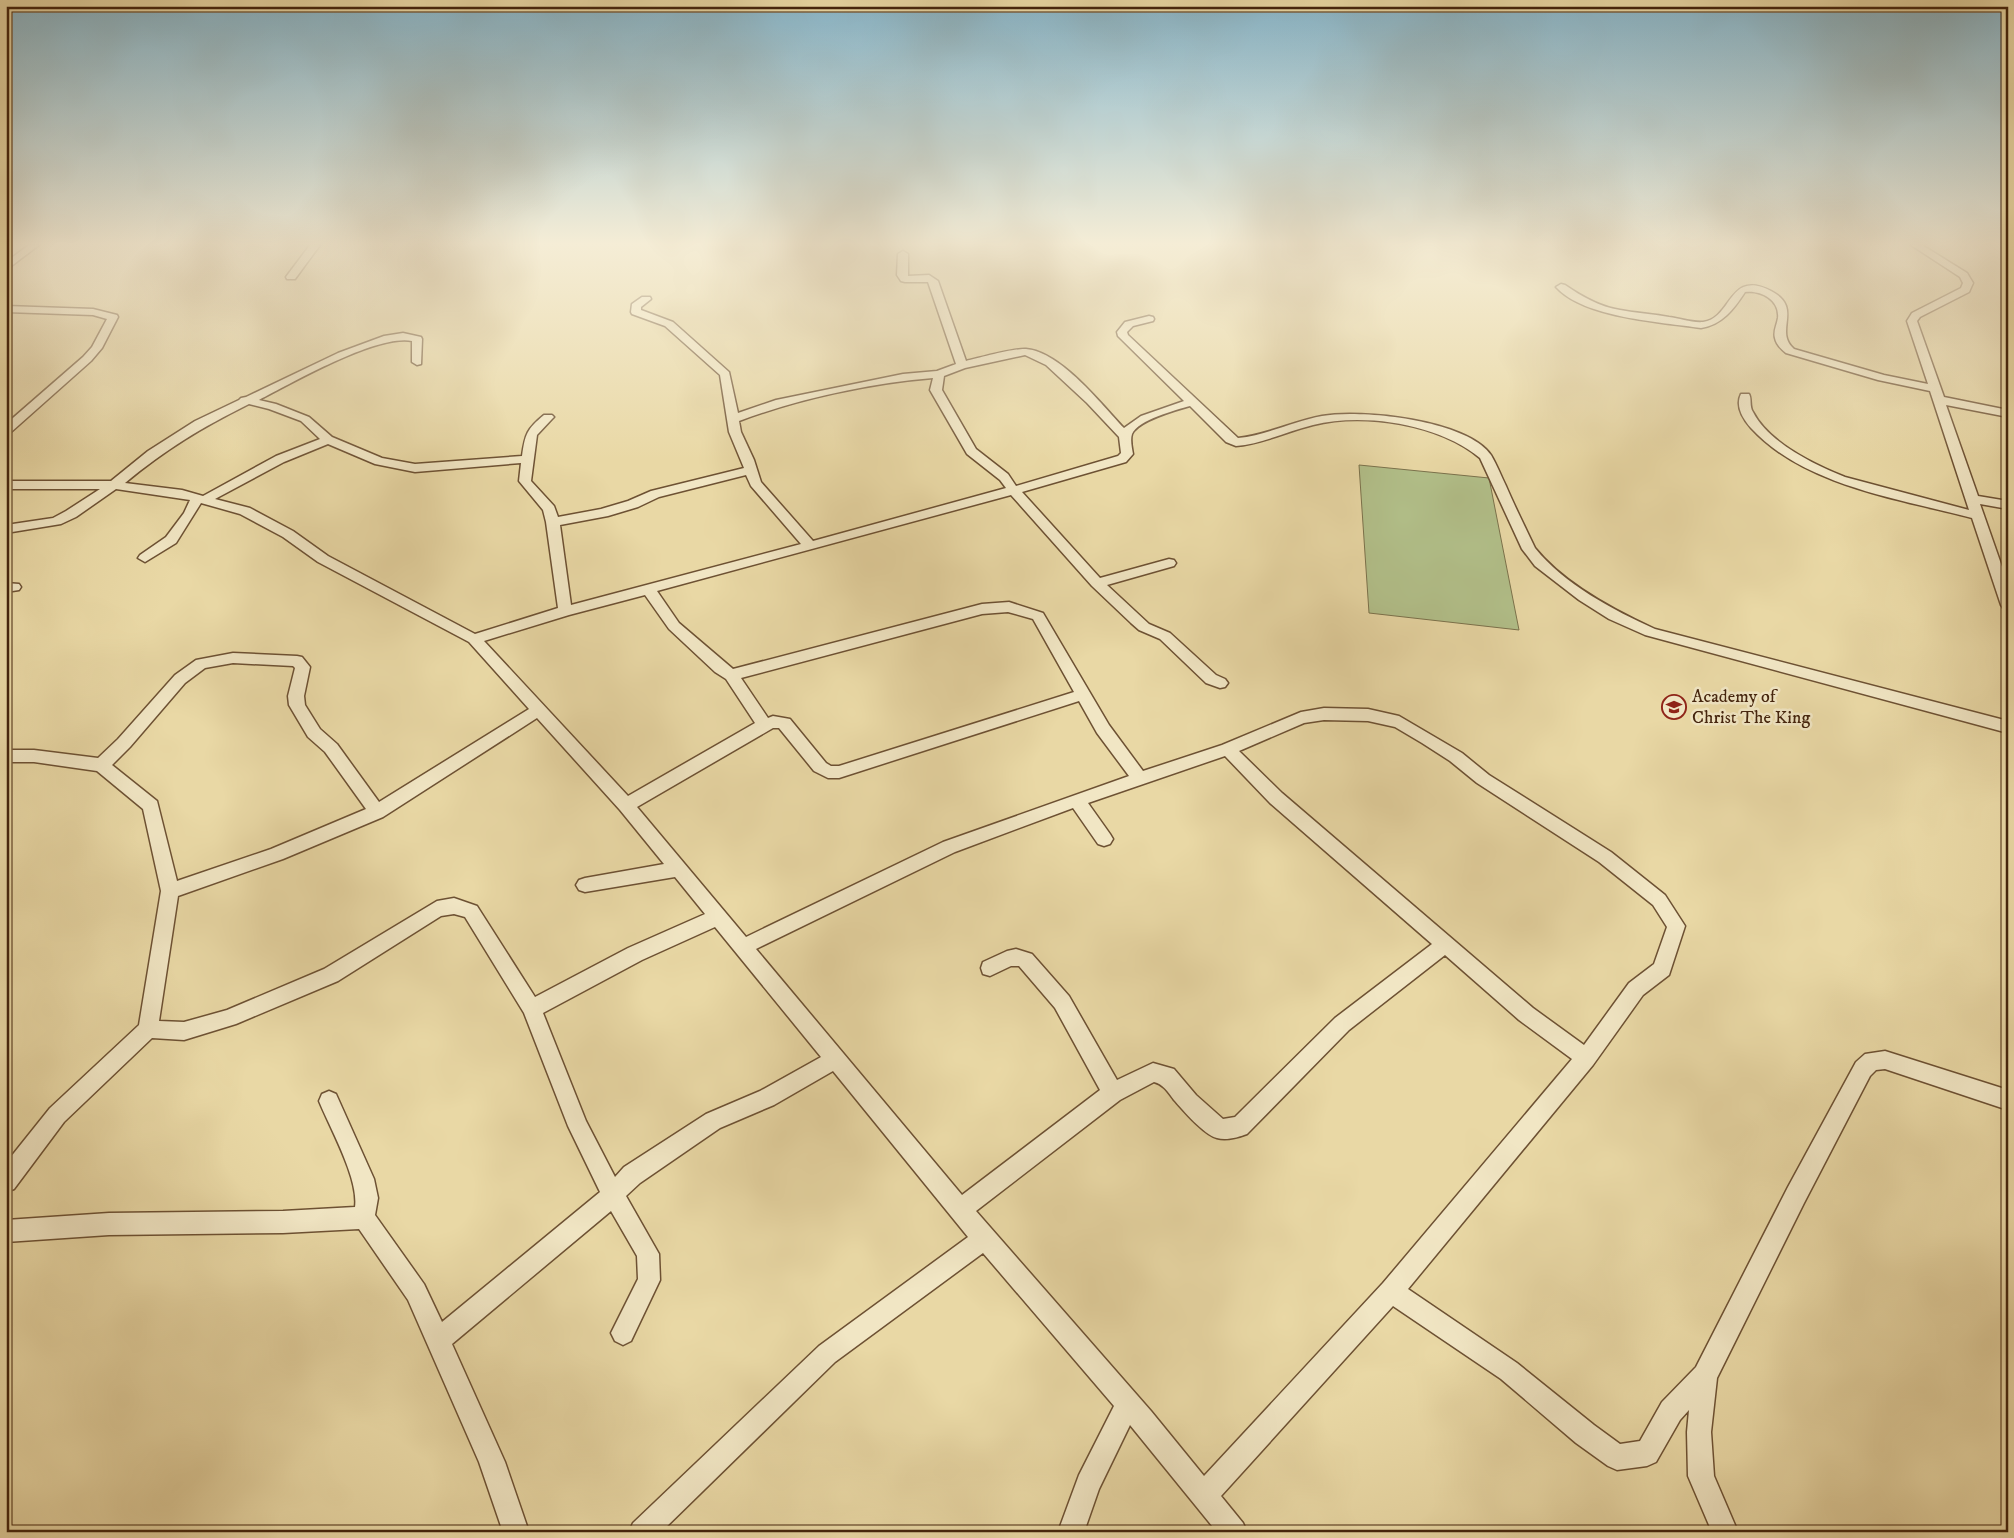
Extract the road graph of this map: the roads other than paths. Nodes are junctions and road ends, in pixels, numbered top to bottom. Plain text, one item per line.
1 (112, 317) edge
2 (649, 317) edge
3 (945, 317) edge
4 (1650, 317) edge
5 (1718, 317) edge
6 (1782, 317) edge
7 (1915, 317) edge
8 (1149, 319) dead end
9 (417, 362) dead end
10 (962, 365) junction
11 (940, 374) junction
12 (1937, 395) junction
13 (1745, 396) dead end
14 (245, 400) junction
15 (1192, 402) junction
16 (2008, 414) edge
17 (548, 418) dead end
18 (733, 419) junction
19 (6, 430) edge
20 (1125, 436) junction
21 (328, 440) junction
22 (527, 459) junction
23 (751, 470) junction
24 (114, 484) junction
25 (6, 485) edge
26 (1014, 491) junction
27 (202, 498) junction
28 (1972, 499) junction
29 (2008, 505) edge
30 (1978, 516) junction
31 (553, 522) junction
32 (6, 529) edge
33 (810, 546) junction
34 (145, 558) dead end
35 (1169, 563) dead end
36 (1097, 583) junction
37 (648, 589) junction
38 (2005, 591) edge
39 (2008, 605) edge
40 (565, 610) junction
41 (474, 639) junction
42 (731, 675) junction
43 (1220, 683) dead end
44 (1084, 694) junction
45 (538, 710) junction
46 (764, 725) junction
47 (2008, 727) edge
48 (1228, 749) junction
49 (6, 756) edge
50 (101, 765) junction
51 (1140, 778) junction
52 (1077, 800) junction
53 (626, 805) junction
54 (377, 812) junction
55 (1104, 839) dead end
56 (677, 870) junction
57 (585, 885) dead end
58 (170, 891) junction
59 (718, 917) junction
60 (1446, 944) junction
61 (743, 947) junction
62 (990, 968) dead end
63 (532, 1009) junction
64 (148, 1029) junction
65 (1586, 1058) junction
66 (836, 1059) junction
67 (1113, 1093) junction
68 (2008, 1100) edge
69 (329, 1101) dead end
70 (6, 1181) edge
71 (612, 1193) junction
72 (960, 1210) junction
73 (364, 1218) junction
74 (6, 1231) edge
75 (985, 1238) junction
76 (1391, 1291) junction
77 (624, 1333) dead end
78 (438, 1340) junction
79 (1705, 1376) junction
80 (1128, 1404) junction
81 (1204, 1495) junction
82 (516, 1532) edge
83 (642, 1532) edge
84 (1071, 1532) edge
85 (1234, 1532) edge
86 (1725, 1532) edge

1 - 19 street
2 - 18 street
3 - 10 street
4 - 5 street
6 - 12 street
7 - 12 street
8 - 15 street
9 - 14 street
10 - 11 street
10 - 20 street
11 - 18 street
11 - 26 street
12 - 16 street
12 - 28 street
13 - 30 street
14 - 21 street
14 - 24 street
15 - 20 street
15 - 47 street
17 - 22 street
18 - 23 street
20 - 26 street
21 - 22 street
21 - 27 street
22 - 31 street
23 - 31 street
23 - 33 street
24 - 25 street
24 - 27 street
24 - 32 street
26 - 33 street
26 - 36 street
27 - 34 street
27 - 41 street
28 - 29 street
28 - 30 street
30 - 38 street
31 - 40 street
33 - 37 street
35 - 36 street
36 - 43 street
37 - 40 street
37 - 42 street
38 - 39 street
40 - 41 street
41 - 45 street
42 - 44 street
42 - 46 street
44 - 46 street
44 - 51 street
45 - 53 street
45 - 54 street
46 - 53 street
48 - 51 street
48 - 60 street
48 - 65 street
49 - 50 street
50 - 54 street
50 - 58 street
51 - 52 street
52 - 55 street
52 - 61 street
53 - 56 street
54 - 58 street
56 - 57 street
56 - 59 street
58 - 64 street
59 - 61 street
59 - 63 street
60 - 65 street
60 - 67 street
61 - 66 street
62 - 67 street
63 - 64 street
63 - 71 street
64 - 70 street
65 - 76 street
66 - 71 street
66 - 72 street
67 - 72 street
68 - 79 street
69 - 73 street
71 - 77 street
71 - 78 street
72 - 75 street
73 - 74 street
73 - 78 street
75 - 80 street
75 - 83 street
76 - 79 street
76 - 81 street
78 - 82 street
79 - 86 street
80 - 81 street
80 - 84 street
81 - 85 street

